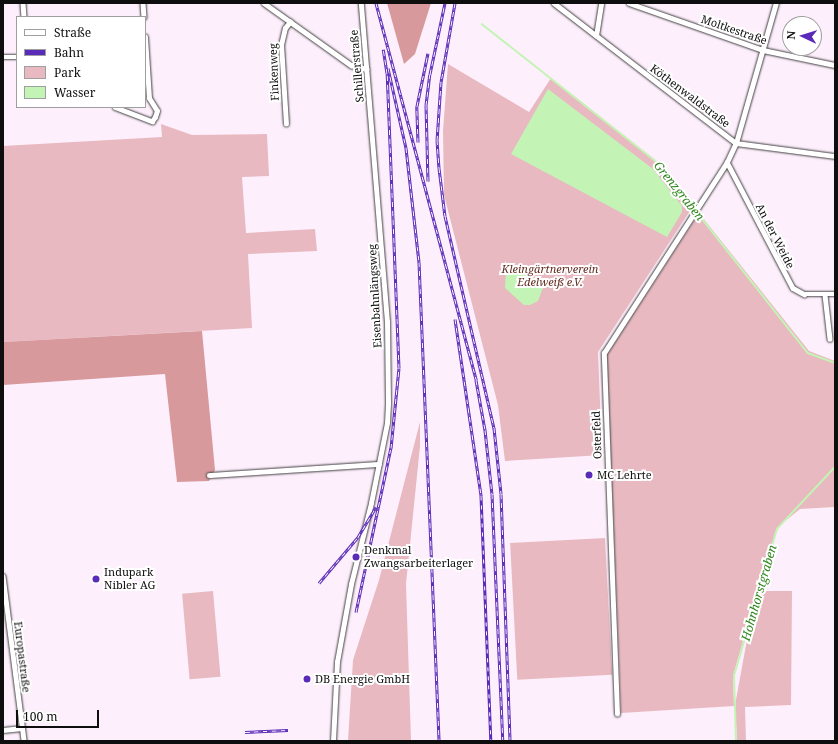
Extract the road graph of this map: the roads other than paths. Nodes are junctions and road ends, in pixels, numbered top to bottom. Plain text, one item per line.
1 (23, 3) edge
2 (143, 3) edge
3 (264, 3) edge
4 (361, 3) edge
5 (554, 3) edge
6 (601, 3) edge
7 (629, 3) edge
8 (776, 3) edge
9 (24, 16) edge
10 (144, 16) edge
11 (290, 22) junction
12 (596, 36) junction
13 (763, 50) junction
14 (146, 52) edge
15 (3, 57) edge
16 (16, 57) edge
17 (835, 65) edge
18 (367, 69) junction
19 (118, 108) edge
20 (286, 124) dead end
21 (372, 127) joint
22 (736, 143) junction
23 (835, 156) edge
24 (727, 162) junction
25 (835, 294) edge
26 (825, 295) junction
27 (830, 339) dead end
28 (379, 464) junction
29 (209, 475) dead end
30 (3, 576) edge
31 (617, 714) dead end
32 (22, 728) junction
33 (3, 730) edge
34 (24, 741) edge
35 (333, 741) edge

1 - 9 street
2 - 10 street
3 - 11 street
4 - 18 street, Schillerstraße
5 - 12 street, Köthenwaldstraße
6 - 12 street
7 - 13 street, Moltkestraße
8 - 13 street, Osterfeld
11 - 18 street
11 - 20 street, Finkenweg
12 - 22 street, Köthenwaldstraße
13 - 17 street, Moltkestraße
13 - 22 street, Osterfeld
14 - 19 street
15 - 16 street
18 - 21 street, Schillerstraße
21 - 28 street, Eisenbahnlängsweg
22 - 23 street, Köthenwaldstraße
22 - 24 street, Osterfeld
24 - 26 street, An der Weide
24 - 31 street, Osterfeld
25 - 26 street, An der Weide
26 - 27 street
28 - 29 street
28 - 35 street, Eisenbahnlängsweg
30 - 32 street, Europastraße
32 - 33 street
32 - 34 street, Europastraße

